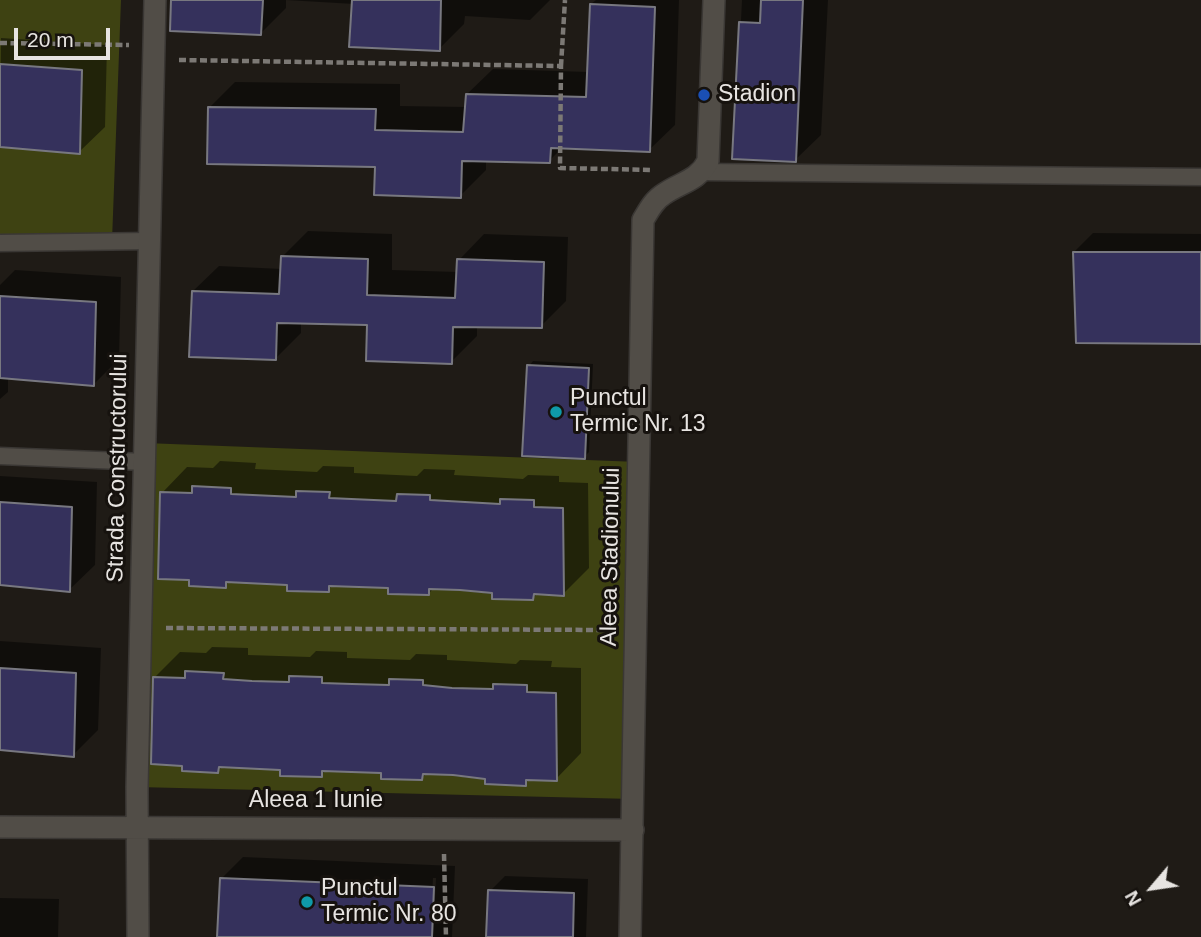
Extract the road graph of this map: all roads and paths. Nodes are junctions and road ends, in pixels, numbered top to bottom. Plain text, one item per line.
1 (155, 0) edge
2 (565, 0) edge
3 (714, 0) edge
4 (0, 43) edge
5 (154, 52) junction
6 (561, 66) junction
7 (703, 172) junction
8 (1201, 177) edge
9 (149, 241) junction
10 (0, 243) edge
11 (0, 456) edge
12 (145, 462) junction
13 (141, 628) junction
14 (636, 630) junction
15 (137, 826) junction
16 (0, 827) edge
17 (443, 828) junction
18 (633, 830) junction
19 (138, 937) edge
20 (446, 937) edge
21 (630, 937) edge

1 - 5 street, Strada Constructorului
2 - 6 path
3 - 7 street
4 - 5 path
5 - 6 path
5 - 9 street, Strada Constructorului
6 - 7 path
7 - 8 lane
7 - 14 street, Aleea Stadionului
9 - 10 lane
9 - 12 street, Strada Constructorului
11 - 12 lane
12 - 13 street, Strada Constructorului
13 - 14 path
13 - 15 street, Strada Constructorului
14 - 18 street, Aleea Stadionului
15 - 16 street, Aleea 1 Iunie
15 - 17 street, Aleea 1 Iunie
15 - 19 street, Strada Constructorului
17 - 18 street, Aleea 1 Iunie
17 - 20 path
18 - 21 street, Aleea Stadionului

